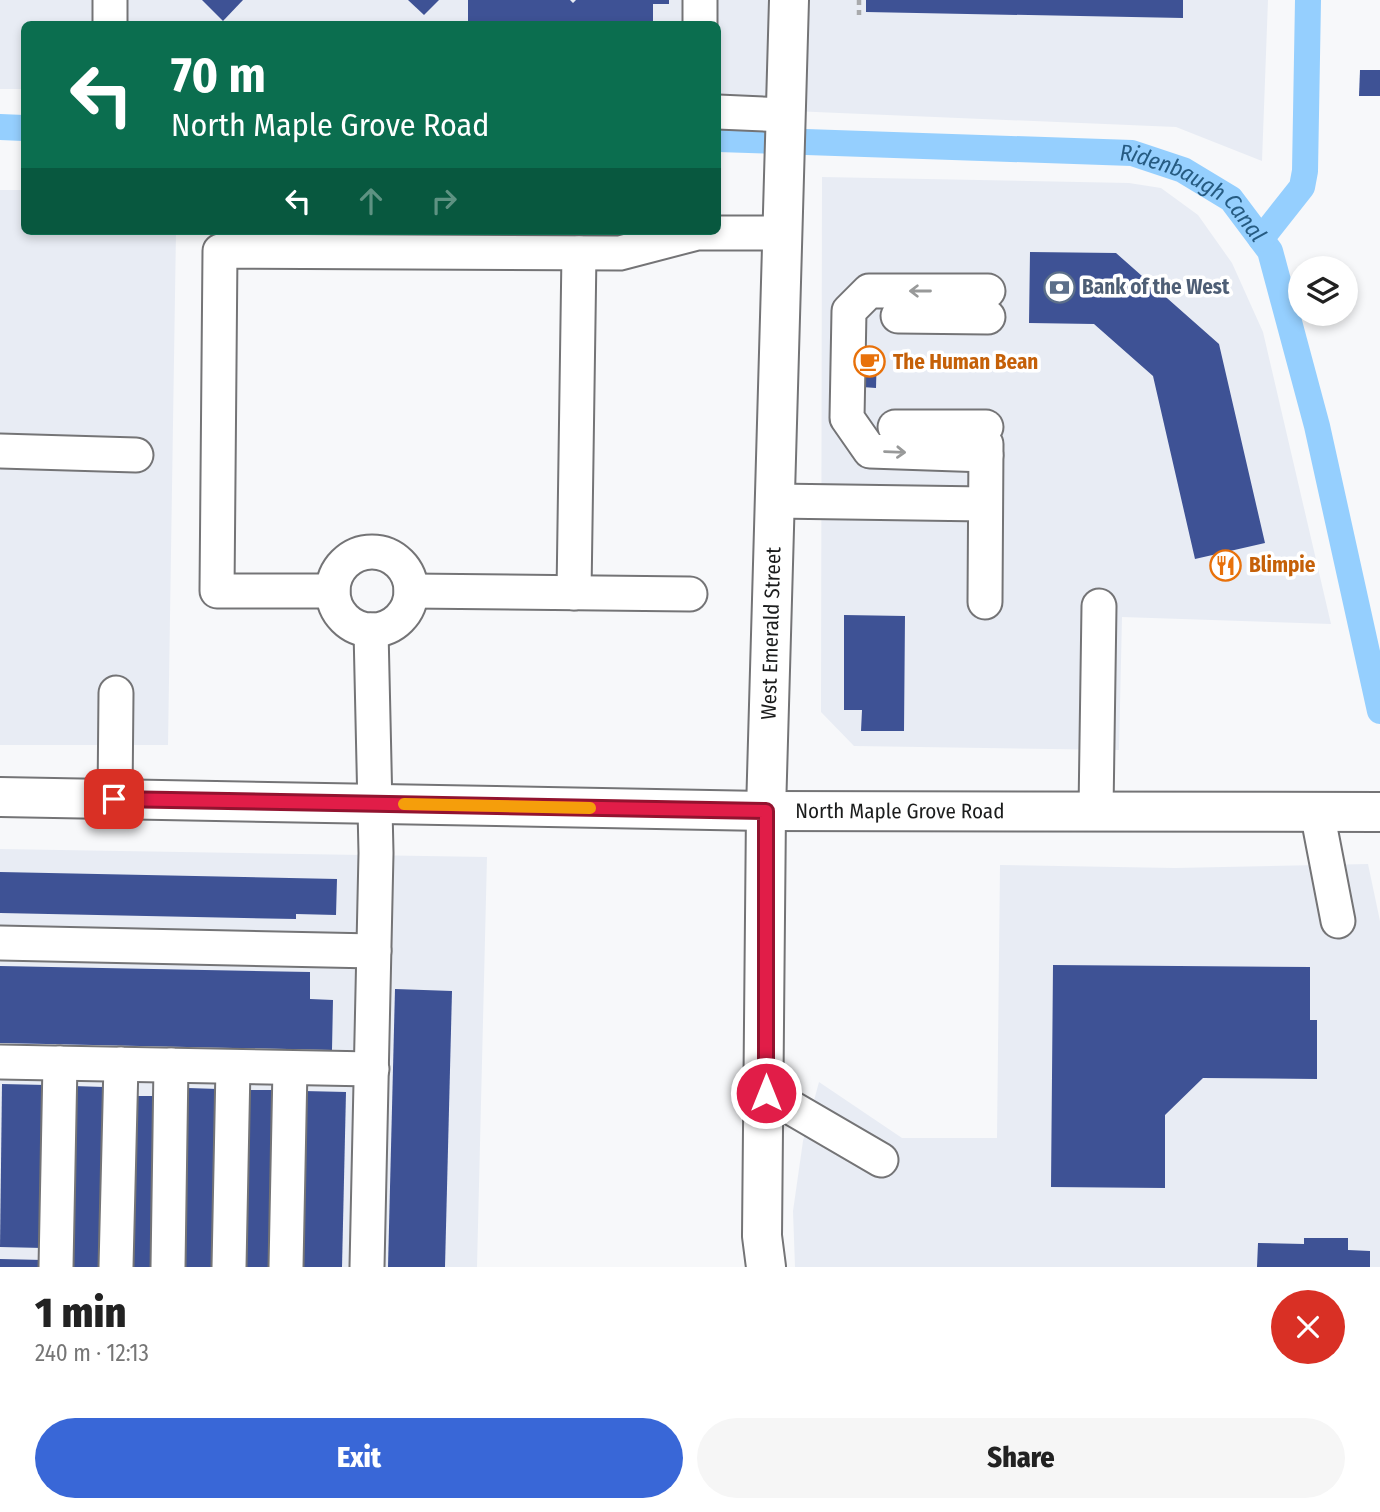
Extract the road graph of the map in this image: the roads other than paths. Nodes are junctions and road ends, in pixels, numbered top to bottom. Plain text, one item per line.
1 (110, 0) edge
2 (700, 0) edge
3 (789, 0) edge
4 (110, 21) edge
5 (700, 21) edge
6 (721, 113) edge
7 (786, 118) junction
8 (721, 233) edge
9 (783, 233) junction
10 (690, 235) edge
11 (579, 253) junction
12 (898, 316) dead end
13 (895, 427) dead end
14 (986, 442) junction
15 (0, 451) edge
16 (136, 455) dead end
17 (775, 501) junction
18 (985, 504) junction
19 (333, 591) junction
20 (411, 591) junction
21 (573, 593) junction
22 (690, 594) dead end
23 (985, 602) dead end
24 (1099, 606) dead end
25 (371, 630) junction
26 (116, 694) dead end
27 (0, 797) edge
28 (114, 799) junction
29 (374, 803) junction
30 (1096, 810) junction
31 (766, 811) junction
32 (1317, 812) junction
33 (1380, 813) edge
34 (1338, 921) dead end
35 (0, 943) edge
36 (374, 951) junction
37 (0, 1062) edge
38 (60, 1063) junction
39 (121, 1064) junction
40 (172, 1065) junction
41 (233, 1067) junction
42 (290, 1068) junction
43 (372, 1069) junction
44 (766, 1093) junction
45 (881, 1160) dead end
46 (57, 1267) edge
47 (116, 1267) edge
48 (168, 1267) edge
49 (229, 1267) edge
50 (286, 1267) edge
51 (367, 1267) edge
52 (766, 1267) edge

1 - 4 lane
2 - 5 lane
3 - 7 main road, West Emerald Street
6 - 7 lane
7 - 9 main road, West Emerald Street
8 - 9 lane
9 - 17 main road, West Emerald Street
10 - 11 lane
11 - 19 lane
11 - 21 lane
12 -> 14 lane
13 - 14 lane
14 - 18 lane
15 - 16 lane
17 - 18 lane
17 - 31 main road, West Emerald Street
18 - 23 lane
19 - 20 lane
19 - 25 lane
20 - 21 lane
20 - 25 lane
21 - 22 lane
24 - 30 lane
25 - 29 lane
26 - 28 lane
27 - 28 main road, North Maple Grove Road
28 - 29 main road, North Maple Grove Road
29 - 31 main road, North Maple Grove Road
29 - 36 lane
30 - 31 main road, North Maple Grove Road
30 - 32 main road, North Maple Grove Road
31 - 44 main road, West Emerald Street
32 - 33 main road, North Maple Grove Road
32 - 34 lane
35 - 36 lane
36 - 43 lane
37 - 38 lane
38 - 39 lane
38 - 46 lane
39 - 40 lane
39 - 47 lane
40 - 41 lane
40 - 48 lane
41 - 42 lane
41 - 49 lane
42 - 43 lane
42 - 50 lane
43 - 51 lane
44 - 45 lane
44 - 52 main road, West Emerald Street

